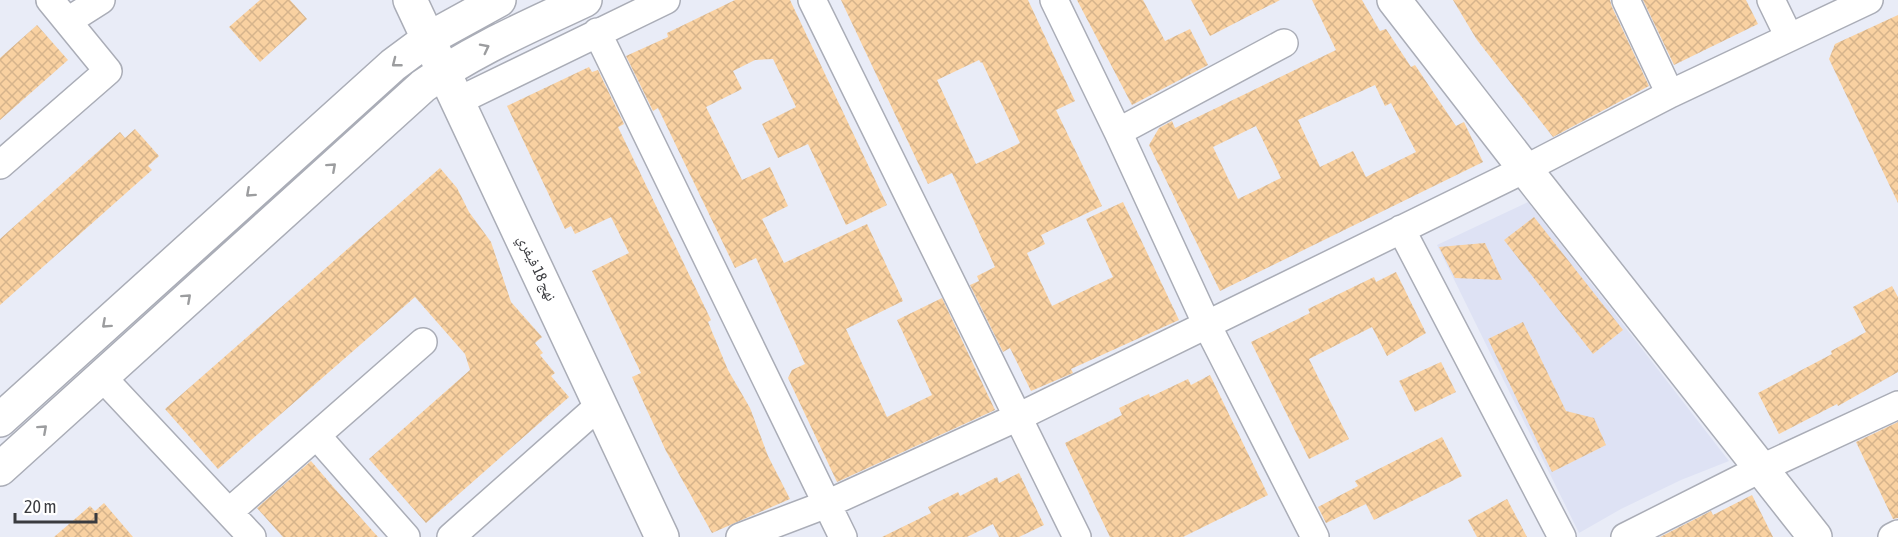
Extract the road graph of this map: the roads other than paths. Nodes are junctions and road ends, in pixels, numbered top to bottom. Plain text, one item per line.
1 (50, 0) edge
2 (101, 0) edge
3 (410, 0) edge
4 (500, 0) edge
5 (585, 0) edge
6 (666, 0) edge
7 (812, 0) edge
8 (1054, 0) edge
9 (1394, 0) edge
10 (1626, 0) edge
11 (1771, 0) edge
12 (1869, 0) edge
13 (68, 21) junction
14 (597, 32) junction
15 (1789, 37) junction
16 (428, 39) junction
17 (1284, 43) dead end
18 (442, 72) junction
19 (1670, 94) junction
20 (458, 101) junction
21 (1118, 132) junction
22 (0, 165) edge
23 (1525, 169) junction
24 (1401, 229) junction
25 (1207, 325) junction
26 (423, 342) dead end
27 (101, 376) junction
28 (601, 404) junction
29 (1898, 405) edge
30 (1018, 417) junction
31 (0, 420) edge
32 (317, 436) junction
33 (0, 469) edge
34 (1760, 469) junction
35 (827, 504) junction
36 (229, 512) junction
37 (1898, 534) edge
38 (252, 537) edge
39 (406, 537) edge
40 (451, 537) edge
41 (662, 537) edge
42 (741, 537) edge
43 (843, 537) edge
44 (1077, 537) edge
45 (1315, 537) edge
46 (1562, 537) edge
47 (1625, 537) edge
48 (1815, 537) edge
49 (1892, 537) edge

1 - 13 street
2 - 13 street
3 - 16 main road, نهج 18 فيفري
4 - 16 main road
18 -> 5 main road
6 - 14 street
7 - 30 street
8 - 21 street
9 - 23 main road
10 - 19 street
11 - 15 street
12 - 15 street
13 - 22 street
14 - 20 street
14 - 35 street
15 - 19 street
16 - 18 main road, نهج 18 فيفري
16 -> 31 main road
17 - 21 street
18 - 20 main road, نهج 18 فيفري
27 -> 18 main road
19 - 23 street
20 - 28 main road, نهج 18 فيفري
21 - 25 street
23 - 24 street
23 - 34 main road
24 - 25 street
24 - 46 street
25 - 30 street
25 - 45 street
26 - 32 street
33 -> 27 main road
27 - 36 street
28 - 40 street
28 - 41 main road, نهج 18 فيفري
29 - 34 street
30 - 35 street
30 - 44 street
32 - 36 street
32 - 39 street
34 - 47 street
34 - 48 main road
35 - 42 street
35 - 43 street
36 - 38 street
37 - 49 street

